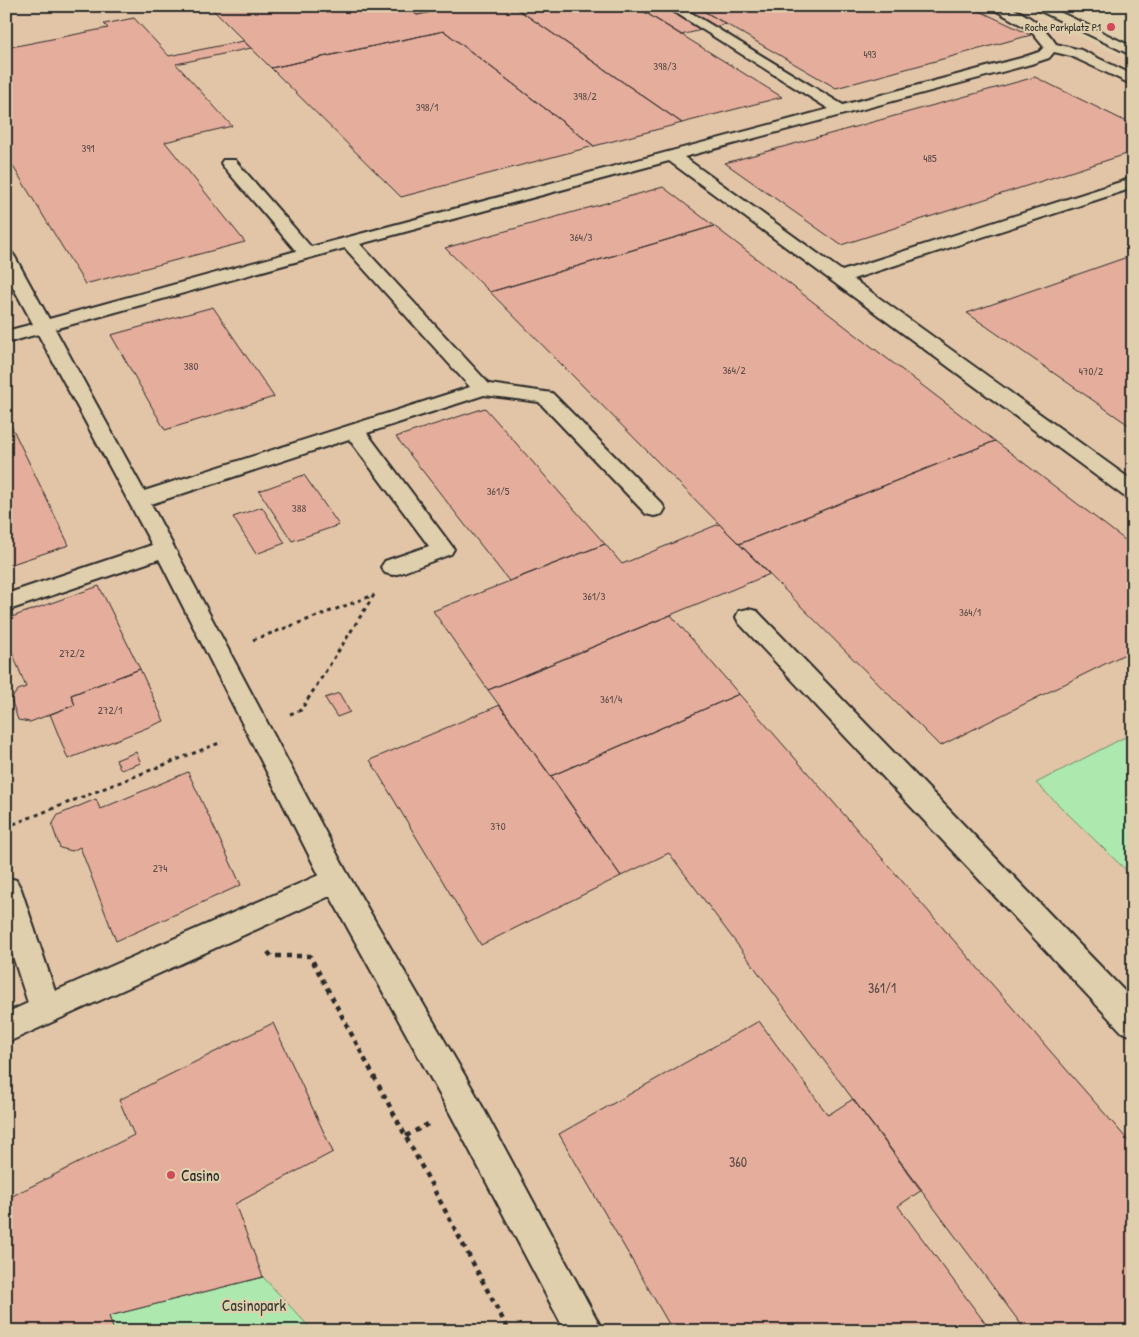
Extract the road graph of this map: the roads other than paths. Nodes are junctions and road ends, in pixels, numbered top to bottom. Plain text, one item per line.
1 (671, 6) edge
2 (994, 6) edge
3 (1036, 6) edge
4 (1051, 47) junction
5 (1133, 52) edge
6 (1133, 81) edge
7 (840, 110) junction
8 (671, 155) junction
9 (229, 163) dead end
10 (1133, 182) edge
11 (349, 242) junction
12 (307, 254) junction
13 (6, 257) edge
14 (839, 278) junction
15 (44, 326) junction
16 (6, 337) edge
17 (483, 389) junction
18 (354, 431) junction
19 (1133, 492) edge
20 (139, 500) junction
21 (654, 509) dead end
22 (165, 549) junction
23 (393, 567) road end
24 (6, 603) edge
25 (748, 618) dead end
26 (336, 880) junction
27 (6, 889) edge
28 (46, 1010) junction
29 (1133, 1022) edge
30 (6, 1028) edge
31 (585, 1331) edge

1 - 7 lane
2 - 4 lane
3 - 5 lane
4 - 6 lane
4 - 7 lane
7 - 8 lane
8 - 11 lane
8 - 14 lane
9 - 12 lane
10 - 14 lane
11 - 12 lane
11 - 17 lane
12 - 15 lane
13 - 15 lane
14 - 19 lane
15 - 16 lane
15 - 20 lane
17 - 18 lane
17 - 21 lane
18 - 20 lane
18 - 23 lane
20 - 22 lane
22 - 24 lane
22 - 26 lane
25 - 29 lane
26 - 28 lane
26 - 31 lane
27 - 28 lane
28 - 30 lane

